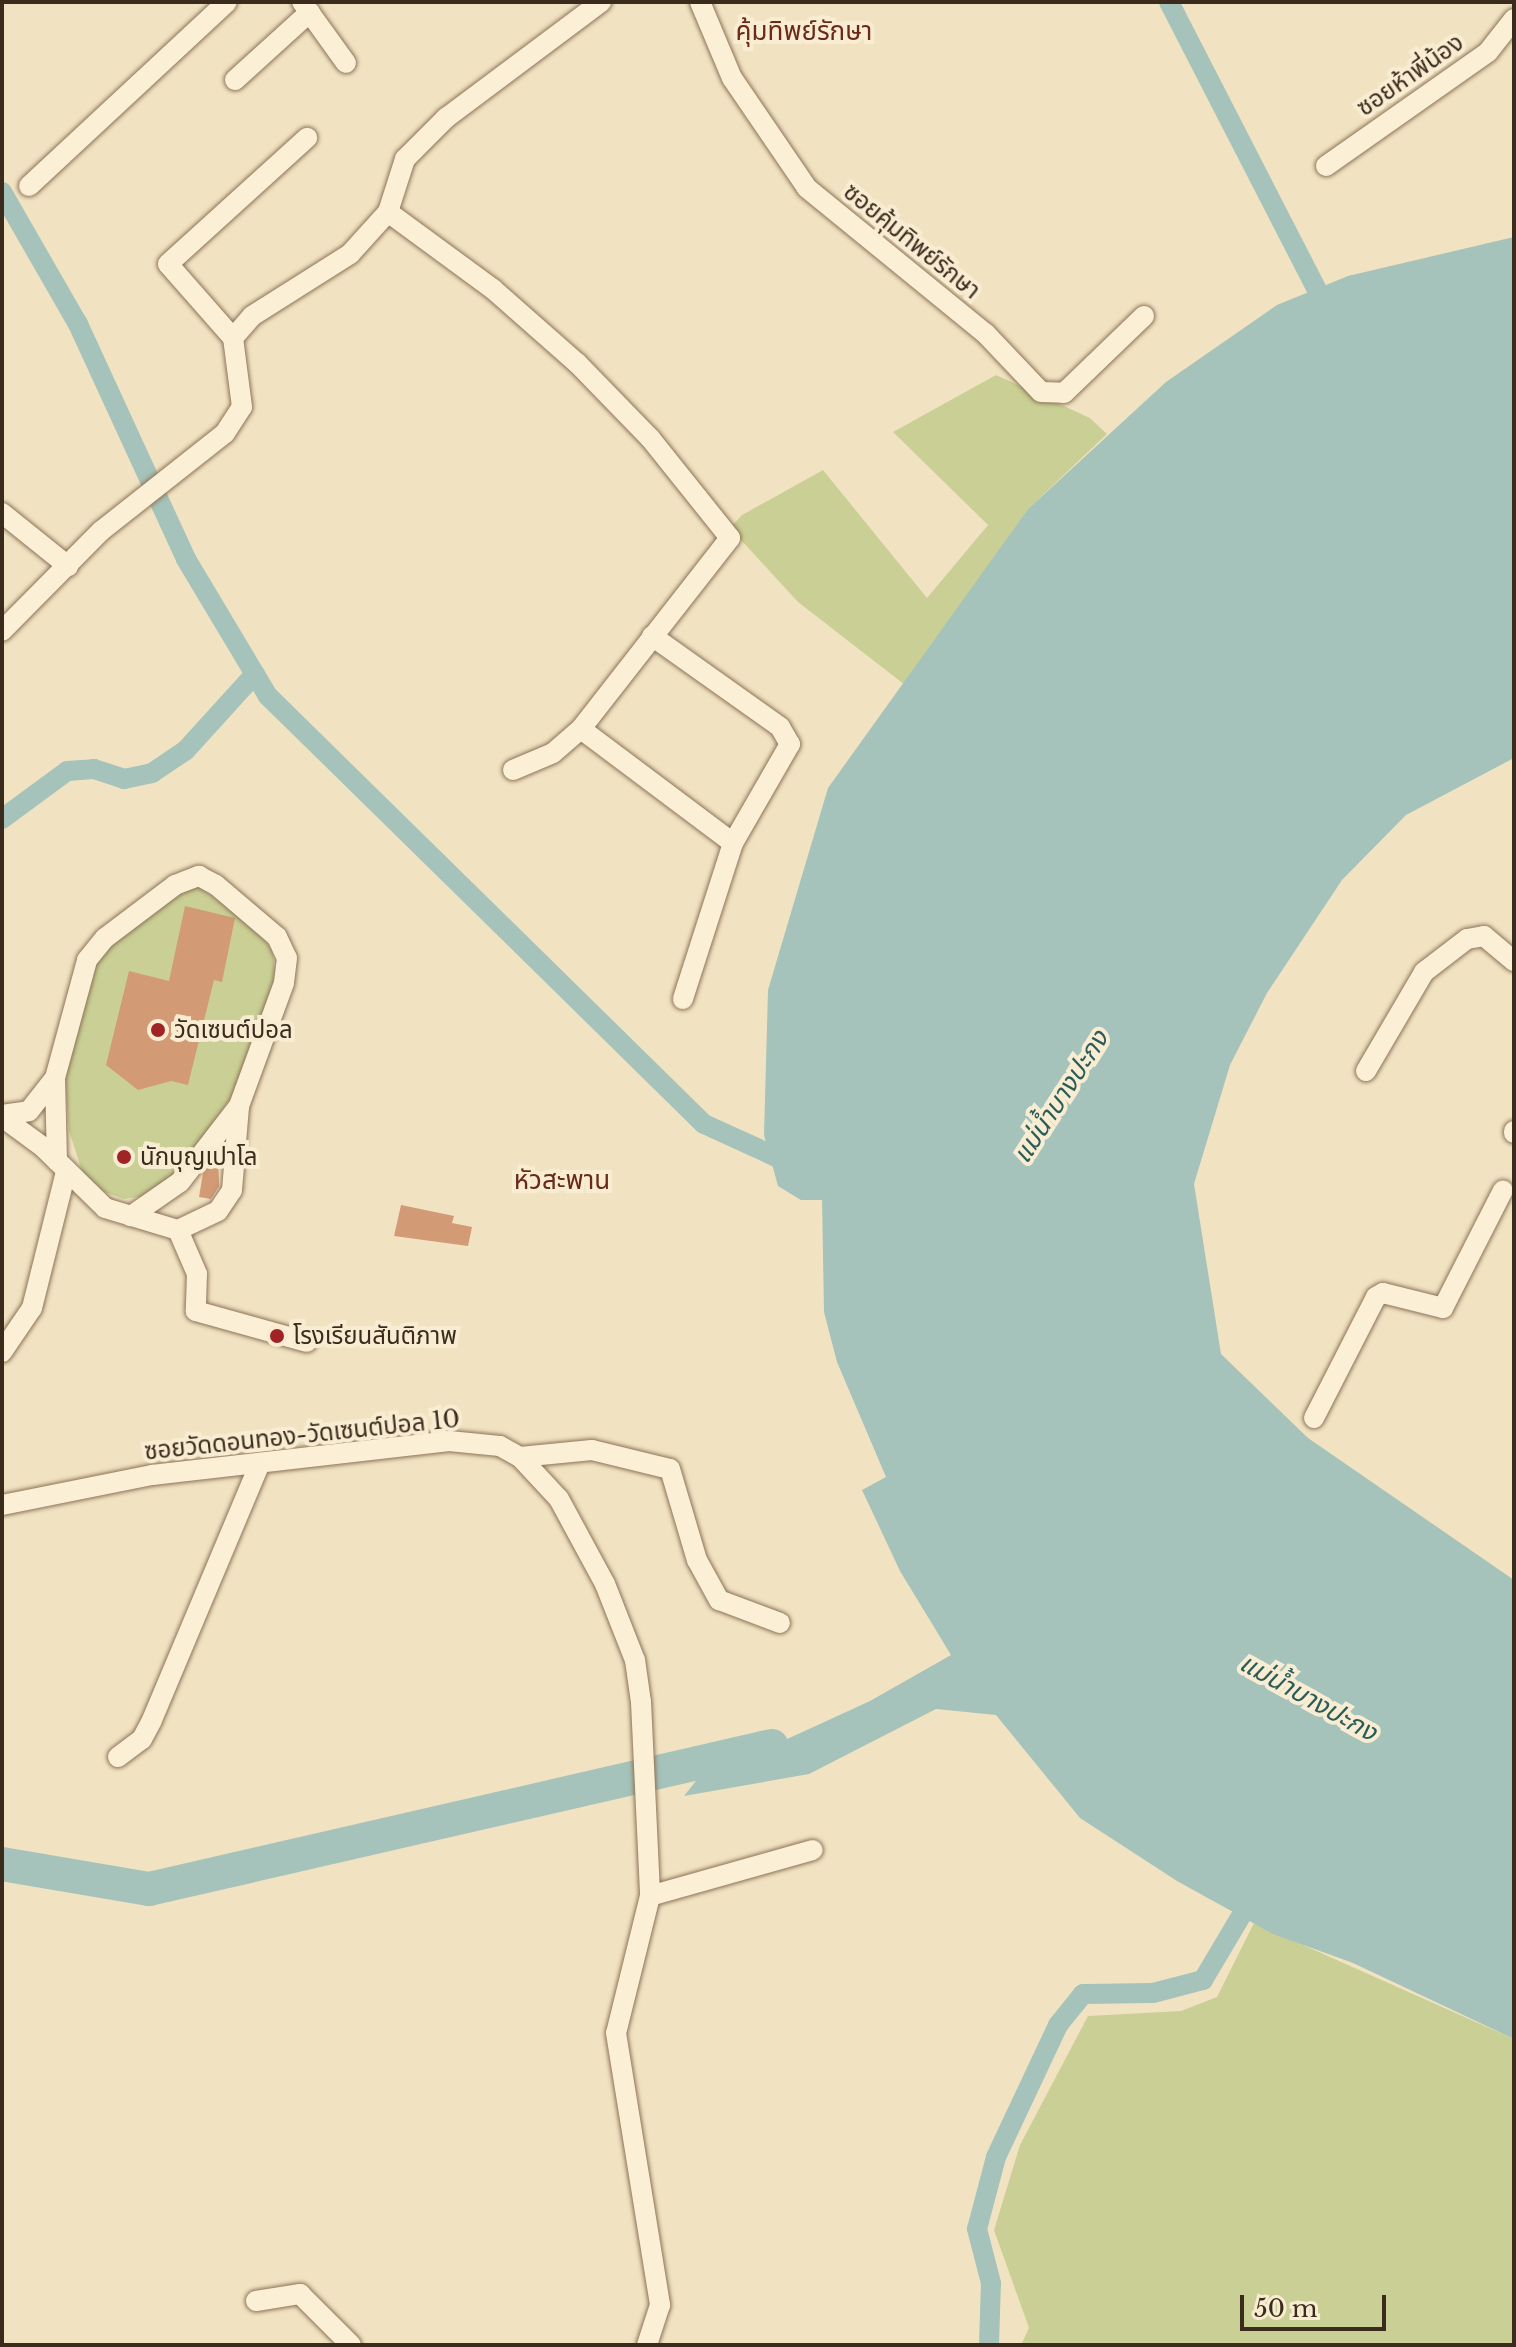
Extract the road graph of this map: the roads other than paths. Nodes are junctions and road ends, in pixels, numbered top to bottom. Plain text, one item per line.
1 (227, 2) edge
2 (601, 2) edge
3 (700, 2) edge
4 (306, 7) edge
5 (1514, 19) edge
6 (346, 63) dead end
7 (235, 80) dead end
8 (307, 138) dead end
9 (1326, 166) dead end
10 (29, 186) dead end
11 (388, 212) junction
12 (1144, 316) dead end
13 (233, 338) junction
14 (2, 513) edge
15 (68, 566) junction
16 (2, 631) edge
17 (652, 636) junction
18 (581, 729) junction
19 (513, 770) dead end
20 (733, 843) junction
21 (1514, 961) edge
22 (683, 999) dead end
23 (1366, 1071) dead end
24 (55, 1078) junction
25 (239, 1106) junction
26 (2, 1116) edge
27 (62, 1167) junction
28 (1503, 1191) edge
29 (131, 1216) junction
30 (178, 1230) junction
31 (307, 1342) dead end
32 (2, 1352) edge
33 (1314, 1418) dead end
34 (520, 1457) junction
35 (260, 1463) junction
36 (2, 1505) edge
37 (780, 1623) dead end
38 (118, 1757) dead end
39 (813, 1850) dead end
40 (650, 1896) junction
41 (256, 2301) dead end
42 (351, 2345) edge
43 (647, 2345) edge

1 - 10 street
2 - 11 street
3 - 12 street, ซอยคุ้มทิพย์รักษา
4 - 6 street
4 - 7 street
5 - 9 street, ซอยห้าพี่น้อง
8 - 13 street
11 - 13 street
11 - 17 street
13 - 15 street
14 - 15 street
15 - 16 street
17 - 18 street
17 - 20 street
18 - 19 street
18 - 20 street
20 - 22 street
21 - 23 street
24 - 25 street
24 - 26 street
24 - 27 street
25 - 29 street
25 - 30 street
26 - 27 street
27 - 29 street
27 - 32 street
28 - 33 street
29 - 30 street
30 - 31 street
34 - 35 street, ซอยวัดดอนทอง-วัดเซนต์ปอล 10
34 - 37 street
34 - 40 street, ซอยวัดดอนทอง-วัดเซนต์ปอล 10
35 - 36 street, ซอยวัดดอนทอง-วัดเซนต์ปอล 10
35 - 38 street
39 - 40 street
40 - 43 street, ซอยวัดดอนทอง-วัดเซนต์ปอล 10
41 - 42 street

